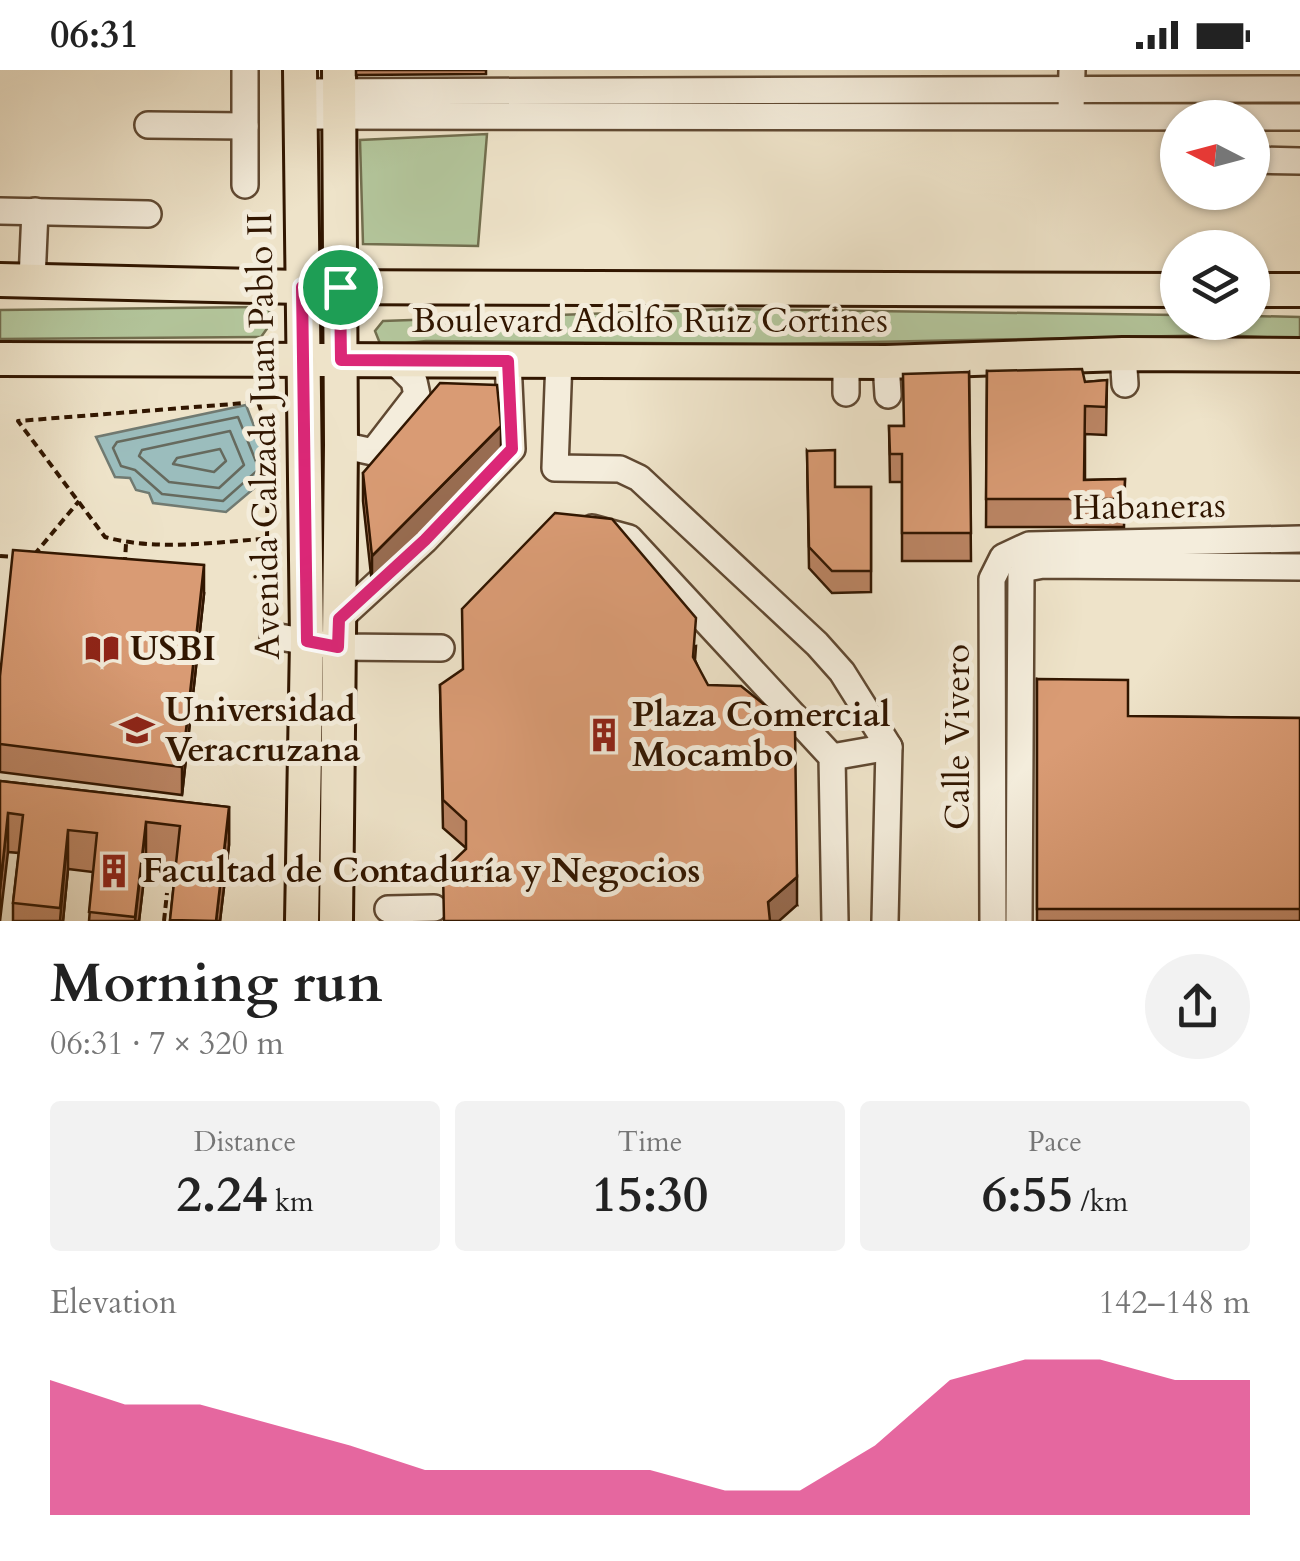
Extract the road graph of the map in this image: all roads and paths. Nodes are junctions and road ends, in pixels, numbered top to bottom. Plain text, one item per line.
1 (245, 70) edge
2 (1300, 90) edge
3 (517, 92) edge
4 (300, 93) edge
5 (340, 93) edge
6 (1071, 93) edge
7 (1300, 117) edge
8 (148, 125) dead end
9 (245, 126) junction
10 (1270, 160) edge
11 (1300, 161) edge
12 (245, 185) dead end
13 (0, 211) edge
14 (35, 211) junction
15 (148, 214) dead end
16 (16, 280) edge
17 (302, 287) junction
18 (340, 287) junction
19 (1160, 290) edge
20 (1270, 290) edge
21 (1300, 290) edge
22 (1300, 355) edge
23 (559, 359) junction
24 (0, 360) edge
25 (341, 360) junction
26 (304, 361) junction
27 (394, 361) junction
28 (508, 361) junction
29 (886, 362) junction
30 (888, 395) dead end
31 (341, 445) junction
32 (79, 501) junction
33 (568, 525) edge
34 (1192, 529) junction
35 (277, 538) dead end
36 (267, 539) junction
37 (1300, 540) edge
38 (126, 543) junction
39 (49, 555) edge
40 (0, 556) edge
41 (1003, 557) joint
42 (31, 558) junction
43 (106, 558) edge
44 (1300, 566) edge
45 (1190, 567) junction
46 (1027, 568) joint
47 (274, 636) dead end
48 (328, 636) junction
49 (441, 648) dead end
50 (889, 746) junction
51 (832, 757) junction
52 (1019, 762) junction
53 (992, 763) junction
54 (167, 893) dead end
55 (434, 908) dead end
56 (388, 909) dead end
57 (164, 921) edge
58 (302, 921) edge
59 (336, 921) edge
60 (835, 921) edge
61 (885, 921) edge
62 (993, 921) edge
63 (1019, 921) edge

1 - 9 street
2 - 6 street
3 - 5 street
3 - 6 street
4 - 5 street
4 - 17 main road, Avenida Calzada Juan Pablo II
5 - 18 main road, Avenida Calzada Juan Pablo II
6 - 7 street
8 - 9 street
9 - 12 street
10 - 11 street
13 - 14 street
14 - 15 street
14 - 16 street
16 - 17 main road, Boulevard Adolfo Ruiz Cortines
17 - 18 main road, Boulevard Adolfo Ruiz Cortines
17 - 26 main road, Avenida Calzada Juan Pablo II
18 - 19 main road, Boulevard Adolfo Ruiz Cortines
18 - 25 main road, Avenida Calzada Juan Pablo II
20 - 21 main road
22 - 29 main road, Boulevard Adolfo Ruiz Cortines
23 - 28 main road, Boulevard Adolfo Ruiz Cortines
23 - 29 main road, Boulevard Adolfo Ruiz Cortines
23 - 50 street
24 - 26 main road, Boulevard Adolfo Ruiz Cortines
25 - 26 main road, Boulevard Adolfo Ruiz Cortines
25 - 27 main road, Boulevard Adolfo Ruiz Cortines
25 - 31 main road, Avenida Calzada Juan Pablo II
26 - 48 main road, Avenida Calzada Juan Pablo II
27 - 28 main road, Boulevard Adolfo Ruiz Cortines
27 - 31 street
28 - 48 street
29 - 30 street
31 - 48 main road, Avenida Calzada Juan Pablo II
32 - 36 path
32 - 38 path
32 - 42 path
33 - 51 street
34 - 37 street, Habaneras
34 - 41 street, Habaneras
34 - 45 street
35 - 36 path
36 - 38 path
38 - 43 path
39 - 42 path
40 - 42 path
41 - 53 street, Calle Vivero
44 - 45 street, Habaneras
45 - 46 street, Habaneras
46 - 52 street, Calle Vivero
47 - 48 street
48 - 49 street
48 - 58 main road, Avenida Calzada Juan Pablo II
48 - 59 main road, Avenida Calzada Juan Pablo II
50 - 51 street
50 - 61 street
51 - 60 street
52 - 53 street
52 - 63 street, Calle Vivero
53 - 62 street, Calle Vivero
54 - 57 path
55 - 56 street

